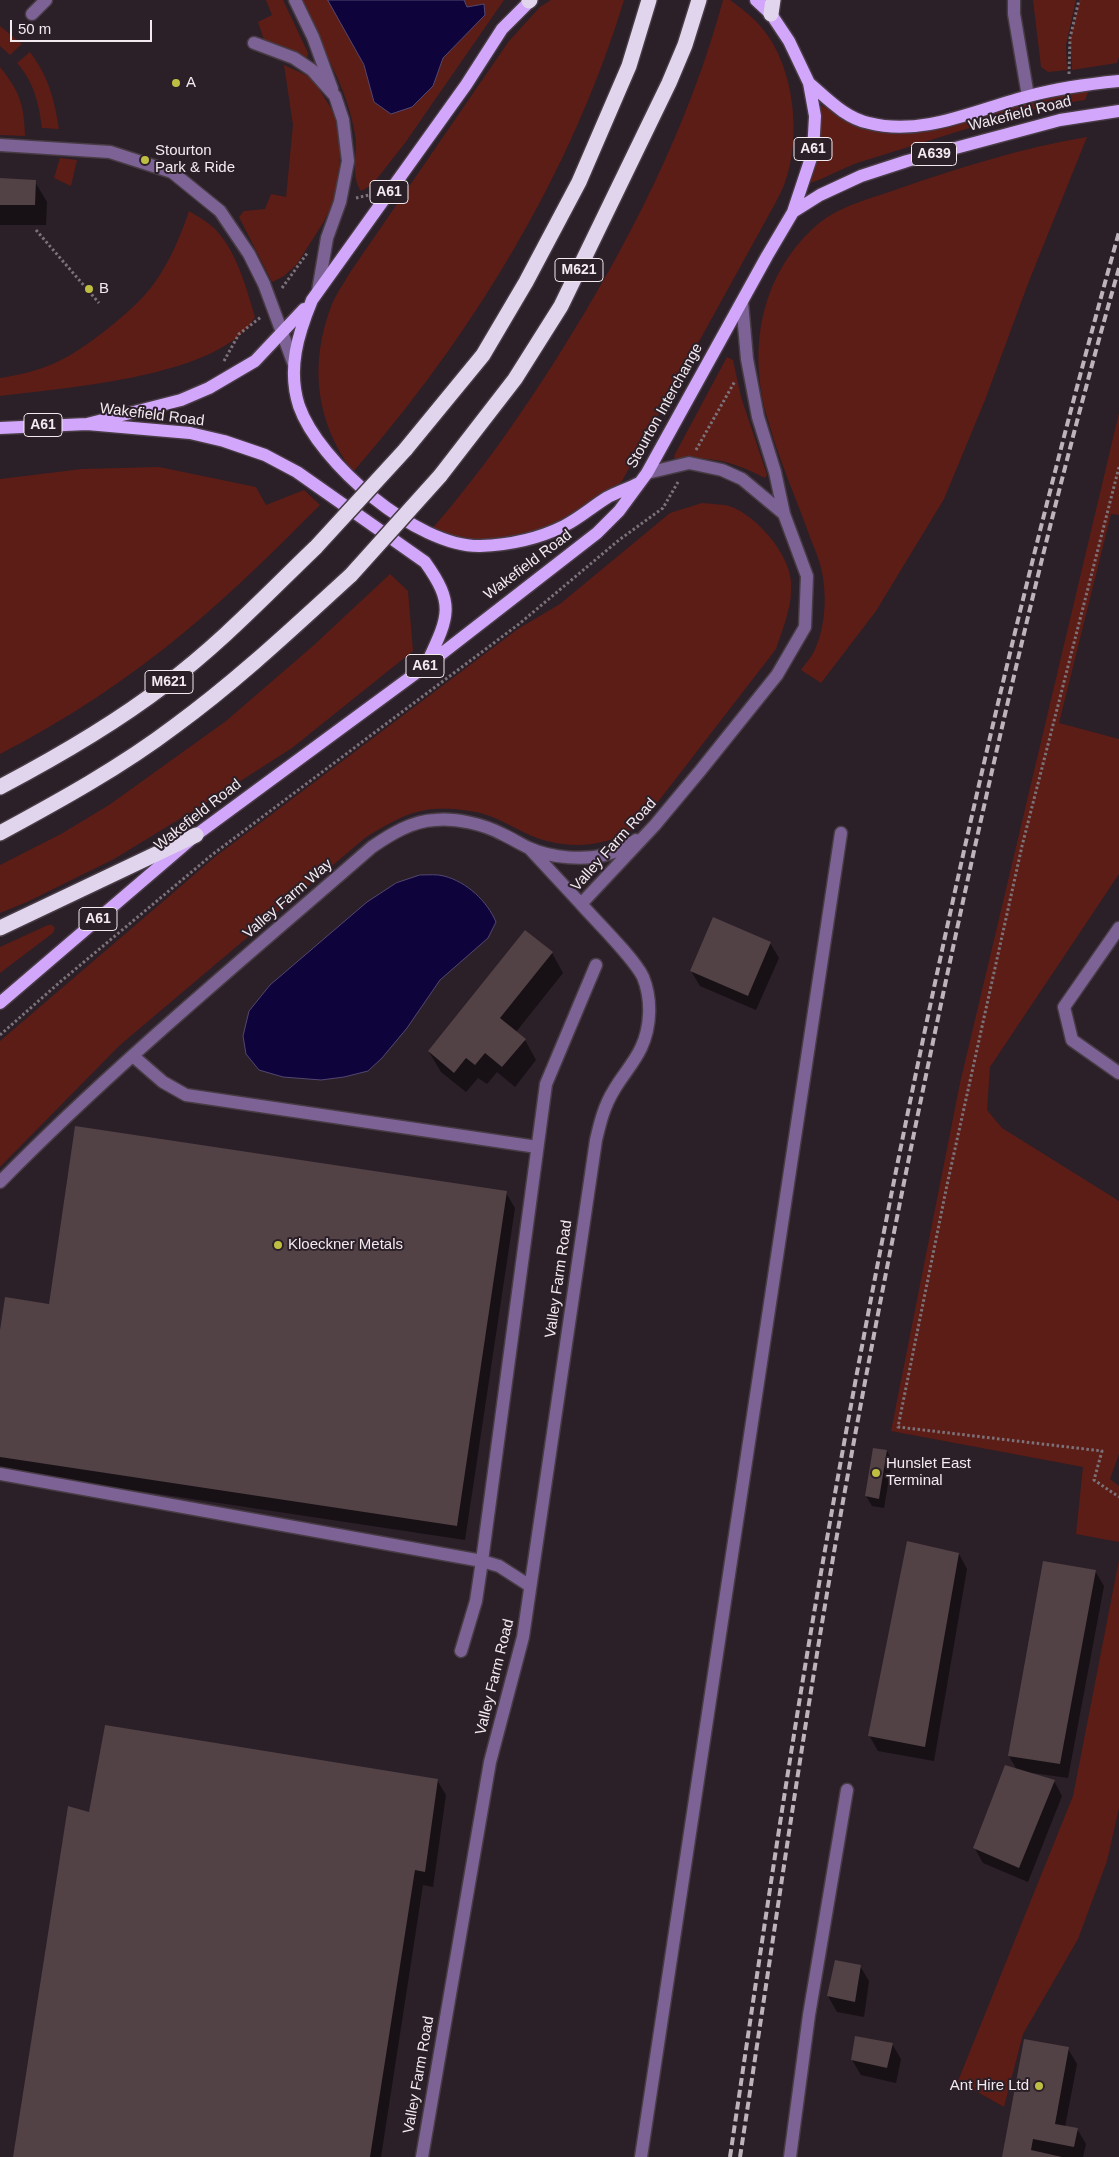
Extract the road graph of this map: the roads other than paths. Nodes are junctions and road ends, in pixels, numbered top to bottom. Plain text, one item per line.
1 (46, 0) edge
2 (295, 0) edge
3 (530, 0) edge
4 (649, 0) edge
5 (699, 0) edge
6 (756, 0) edge
7 (1014, 0) edge
8 (772, 7) edge
9 (32, 14) dead end
10 (254, 43) dead end
11 (1119, 81) edge
12 (809, 83) junction
13 (335, 96) junction
14 (1028, 96) junction
15 (1119, 111) edge
16 (0, 145) edge
17 (793, 212) junction
18 (315, 295) junction
19 (742, 302) junction
20 (283, 333) junction
21 (293, 362) junction
22 (87, 424) junction
23 (0, 428) edge
24 (644, 478) junction
25 (784, 514) junction
26 (426, 665) junction
27 (0, 787) edge
28 (655, 825) junction
29 (0, 833) edge
30 (841, 833) dead end
31 (196, 835) junction
32 (530, 849) junction
33 (580, 904) junction
34 (0, 928) edge
35 (1119, 928) edge
36 (596, 965) dead end
37 (0, 1003) edge
38 (133, 1056) junction
39 (1119, 1073) edge
40 (537, 1147) junction
41 (0, 1182) edge
42 (0, 1474) edge
43 (482, 1561) junction
44 (530, 1586) junction
45 (461, 1651) dead end
46 (847, 1790) dead end
47 (422, 2157) edge
48 (641, 2157) edge
49 (790, 2157) edge

1 - 9 street
2 - 13 street
3 - 18 main road, Stourton Interchange / A61
4 - 27 highway, M621, bridge
5 - 29 highway, M621, bridge
6 - 8 main road, Stourton Interchange / A61
7 - 14 street
8 - 12 main road, Stourton Interchange / A61
10 - 13 street
11 - 14 main road, Wakefield Road / A639
12 - 14 main road, Wakefield Road / A639
12 - 17 main road, Stourton Interchange / A61
13 - 18 street
15 - 17 main road, Wakefield Road / A639
16 - 20 street
17 - 19 main road, Stourton Interchange / A61
18 - 20 main road, A61
18 - 21 main road, Stourton Interchange / A61
19 - 24 main road, Stourton Interchange / A61
19 - 25 street, Valley Farm Road
20 - 21 street
20 - 22 main road, A61
21 - 24 main road, Stourton Interchange / A61
22 - 23 main road, A61
22 - 26 main road, Wakefield Road / A61
24 - 25 street
24 - 26 main road, Wakefield Road / A61
25 - 28 street, Valley Farm Road
26 - 31 main road, Wakefield Road / A61
28 - 32 street, Valley Farm Way
28 - 33 street, Valley Farm Road
30 - 48 street
31 - 34 highway
31 - 37 main road, Wakefield Road / A61
32 - 33 street
32 - 38 street, Valley Farm Way
33 - 44 street, Valley Farm Road
35 - 39 street
36 - 40 street
38 - 40 street
38 - 41 street, Valley Farm Way
40 - 43 street
42 - 43 street
43 - 44 street
43 - 45 street
44 - 47 street, Valley Farm Road
46 - 49 street

